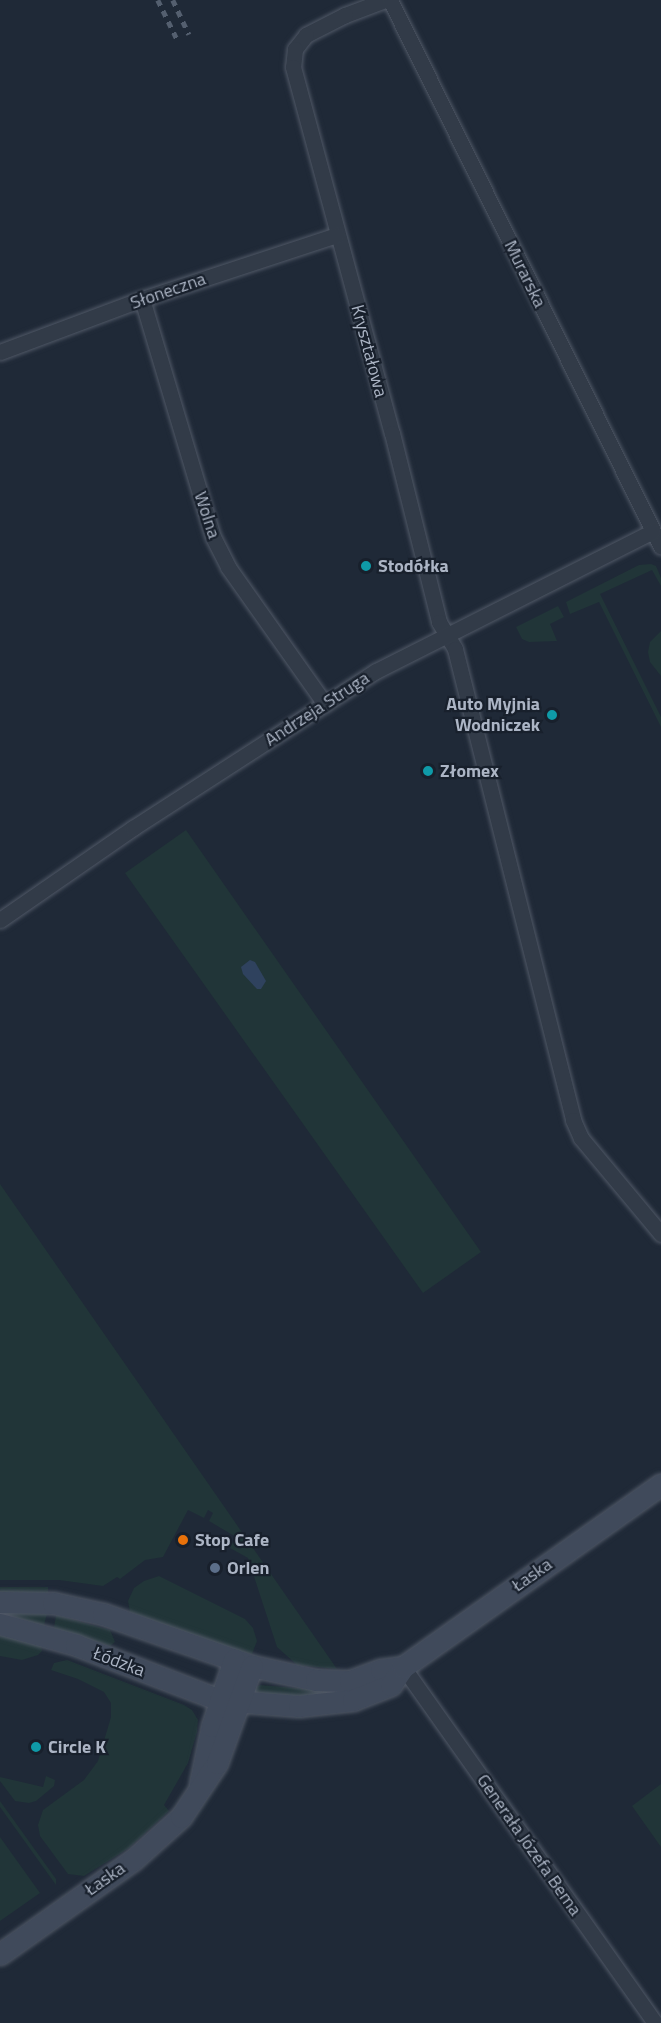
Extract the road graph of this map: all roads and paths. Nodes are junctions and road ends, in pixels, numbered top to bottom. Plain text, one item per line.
1 (385, 0) edge
2 (390, 0) edge
3 (337, 235) junction
4 (142, 299) junction
5 (0, 352) edge
6 (653, 531) junction
7 (661, 547) edge
8 (446, 634) junction
9 (325, 704) junction
10 (0, 920) edge
11 (661, 1234) edge
12 (661, 1484) edge
13 (0, 1602) edge
14 (0, 1624) edge
15 (243, 1663) junction
16 (403, 1667) junction
17 (229, 1701) junction
18 (0, 1954) edge
19 (655, 2023) edge

1 - 3 street, Kryształowa
2 - 6 street, Murarska
3 - 4 street, Słoneczna
3 - 8 street, Kryształowa
4 - 5 street, Słoneczna
4 - 9 street, Wolna
6 - 7 street, Murarska
6 - 8 street, Andrzeja Struga
8 - 9 street, Andrzeja Struga
8 - 11 street, Kryształowa
9 - 10 street, Andrzeja Struga
12 - 16 main road, Łaska
13 - 15 main road
14 - 17 main road, Łódzka
15 - 16 main road, Łaska
15 - 17 main road, Łaska
16 - 17 main road, Łaska
16 - 19 street, Generała Józefa Bema
17 - 18 main road, Łaska

